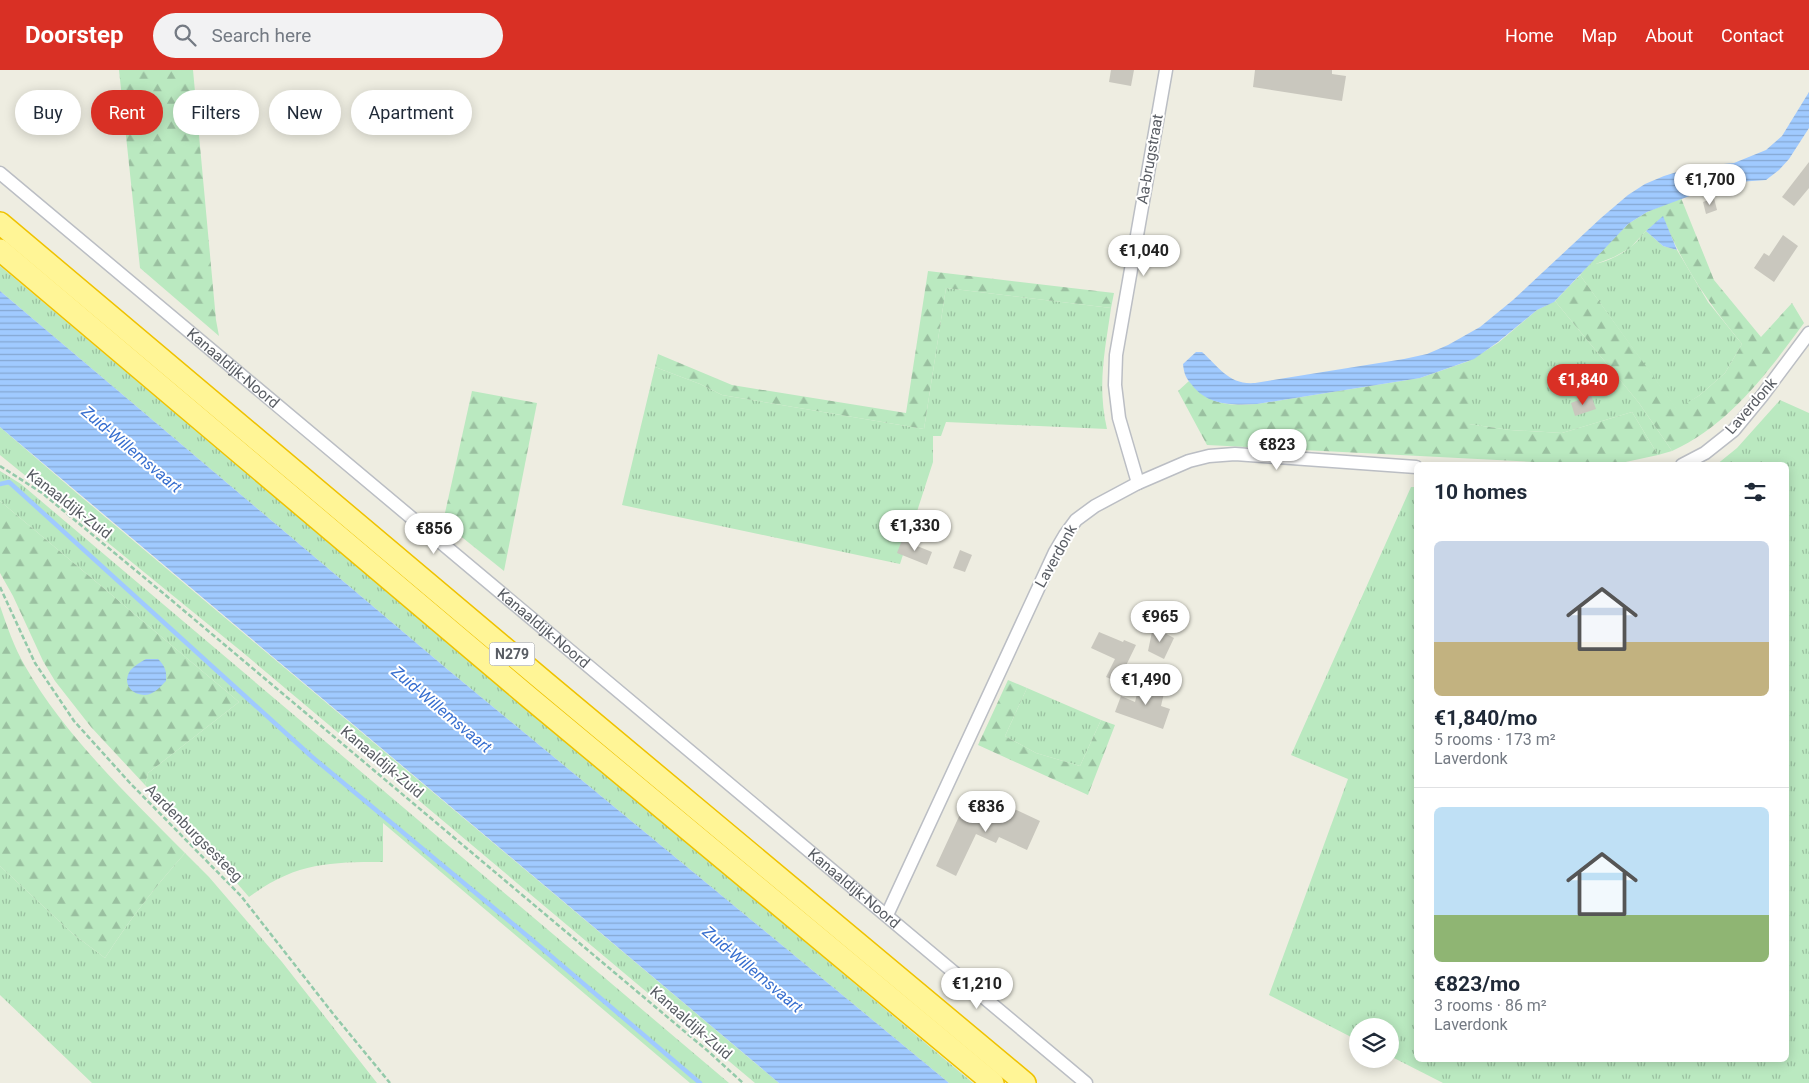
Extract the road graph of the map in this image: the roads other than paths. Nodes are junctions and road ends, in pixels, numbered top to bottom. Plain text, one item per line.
1 (1166, 70) edge
2 (0, 173) edge
3 (0, 223) edge
4 (0, 250) edge
5 (1809, 333) edge
6 (1688, 462) edge
7 (1414, 467) edge
8 (1138, 484) junction
9 (887, 915) junction
10 (993, 1083) edge
11 (1025, 1083) edge
12 (1086, 1083) edge

1 - 8 street, Aa-brugstraat
2 - 9 street, Kanaaldijk-Noord
3 - 11 highway, N279
4 - 10 highway, N279
5 - 6 street, Laverdonk
7 - 8 street, Laverdonk
8 - 9 street, Laverdonk
9 - 12 street, Kanaaldijk-Noord

